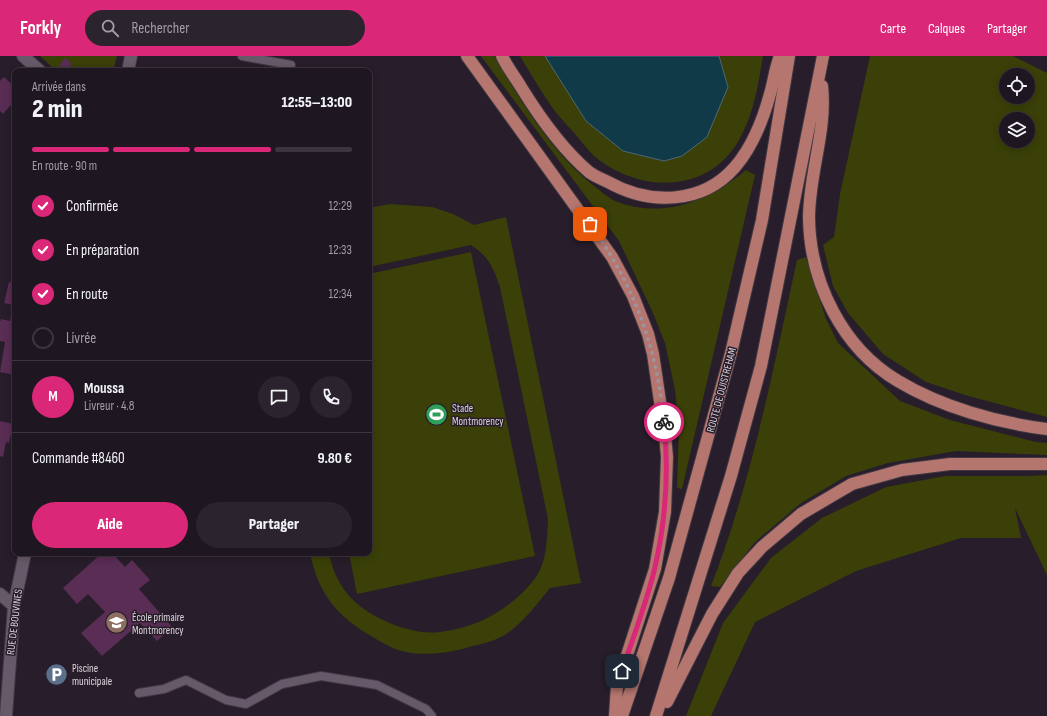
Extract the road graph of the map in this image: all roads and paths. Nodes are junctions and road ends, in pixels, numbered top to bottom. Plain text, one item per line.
1 (23, 56) edge
2 (131, 56) edge
3 (242, 56) edge
4 (467, 56) edge
5 (502, 56) edge
6 (780, 56) edge
7 (789, 56) edge
8 (823, 56) edge
9 (291, 65) dead end
10 (37, 68) edge
11 (129, 68) edge
12 (820, 74) junction
13 (1047, 429) edge
14 (1047, 464) edge
15 (25, 556) edge
16 (0, 594) edge
17 (14, 606) junction
18 (139, 693) dead end
19 (6, 716) edge
20 (432, 716) edge
21 (615, 716) edge
22 (622, 716) edge
23 (656, 716) edge
24 (660, 716) edge

1 - 10 street
2 - 11 street
3 - 9 lane
4 - 21 highway
5 - 6 highway
7 - 22 highway, ROUTE DE OUISTREHAM
8 - 12 highway
12 - 13 highway
12 - 23 highway
14 - 24 highway
15 - 17 street, RUE DE BOUVINES
16 - 17 street
17 - 19 street, RUE DE BOUVINES
18 - 20 lane

